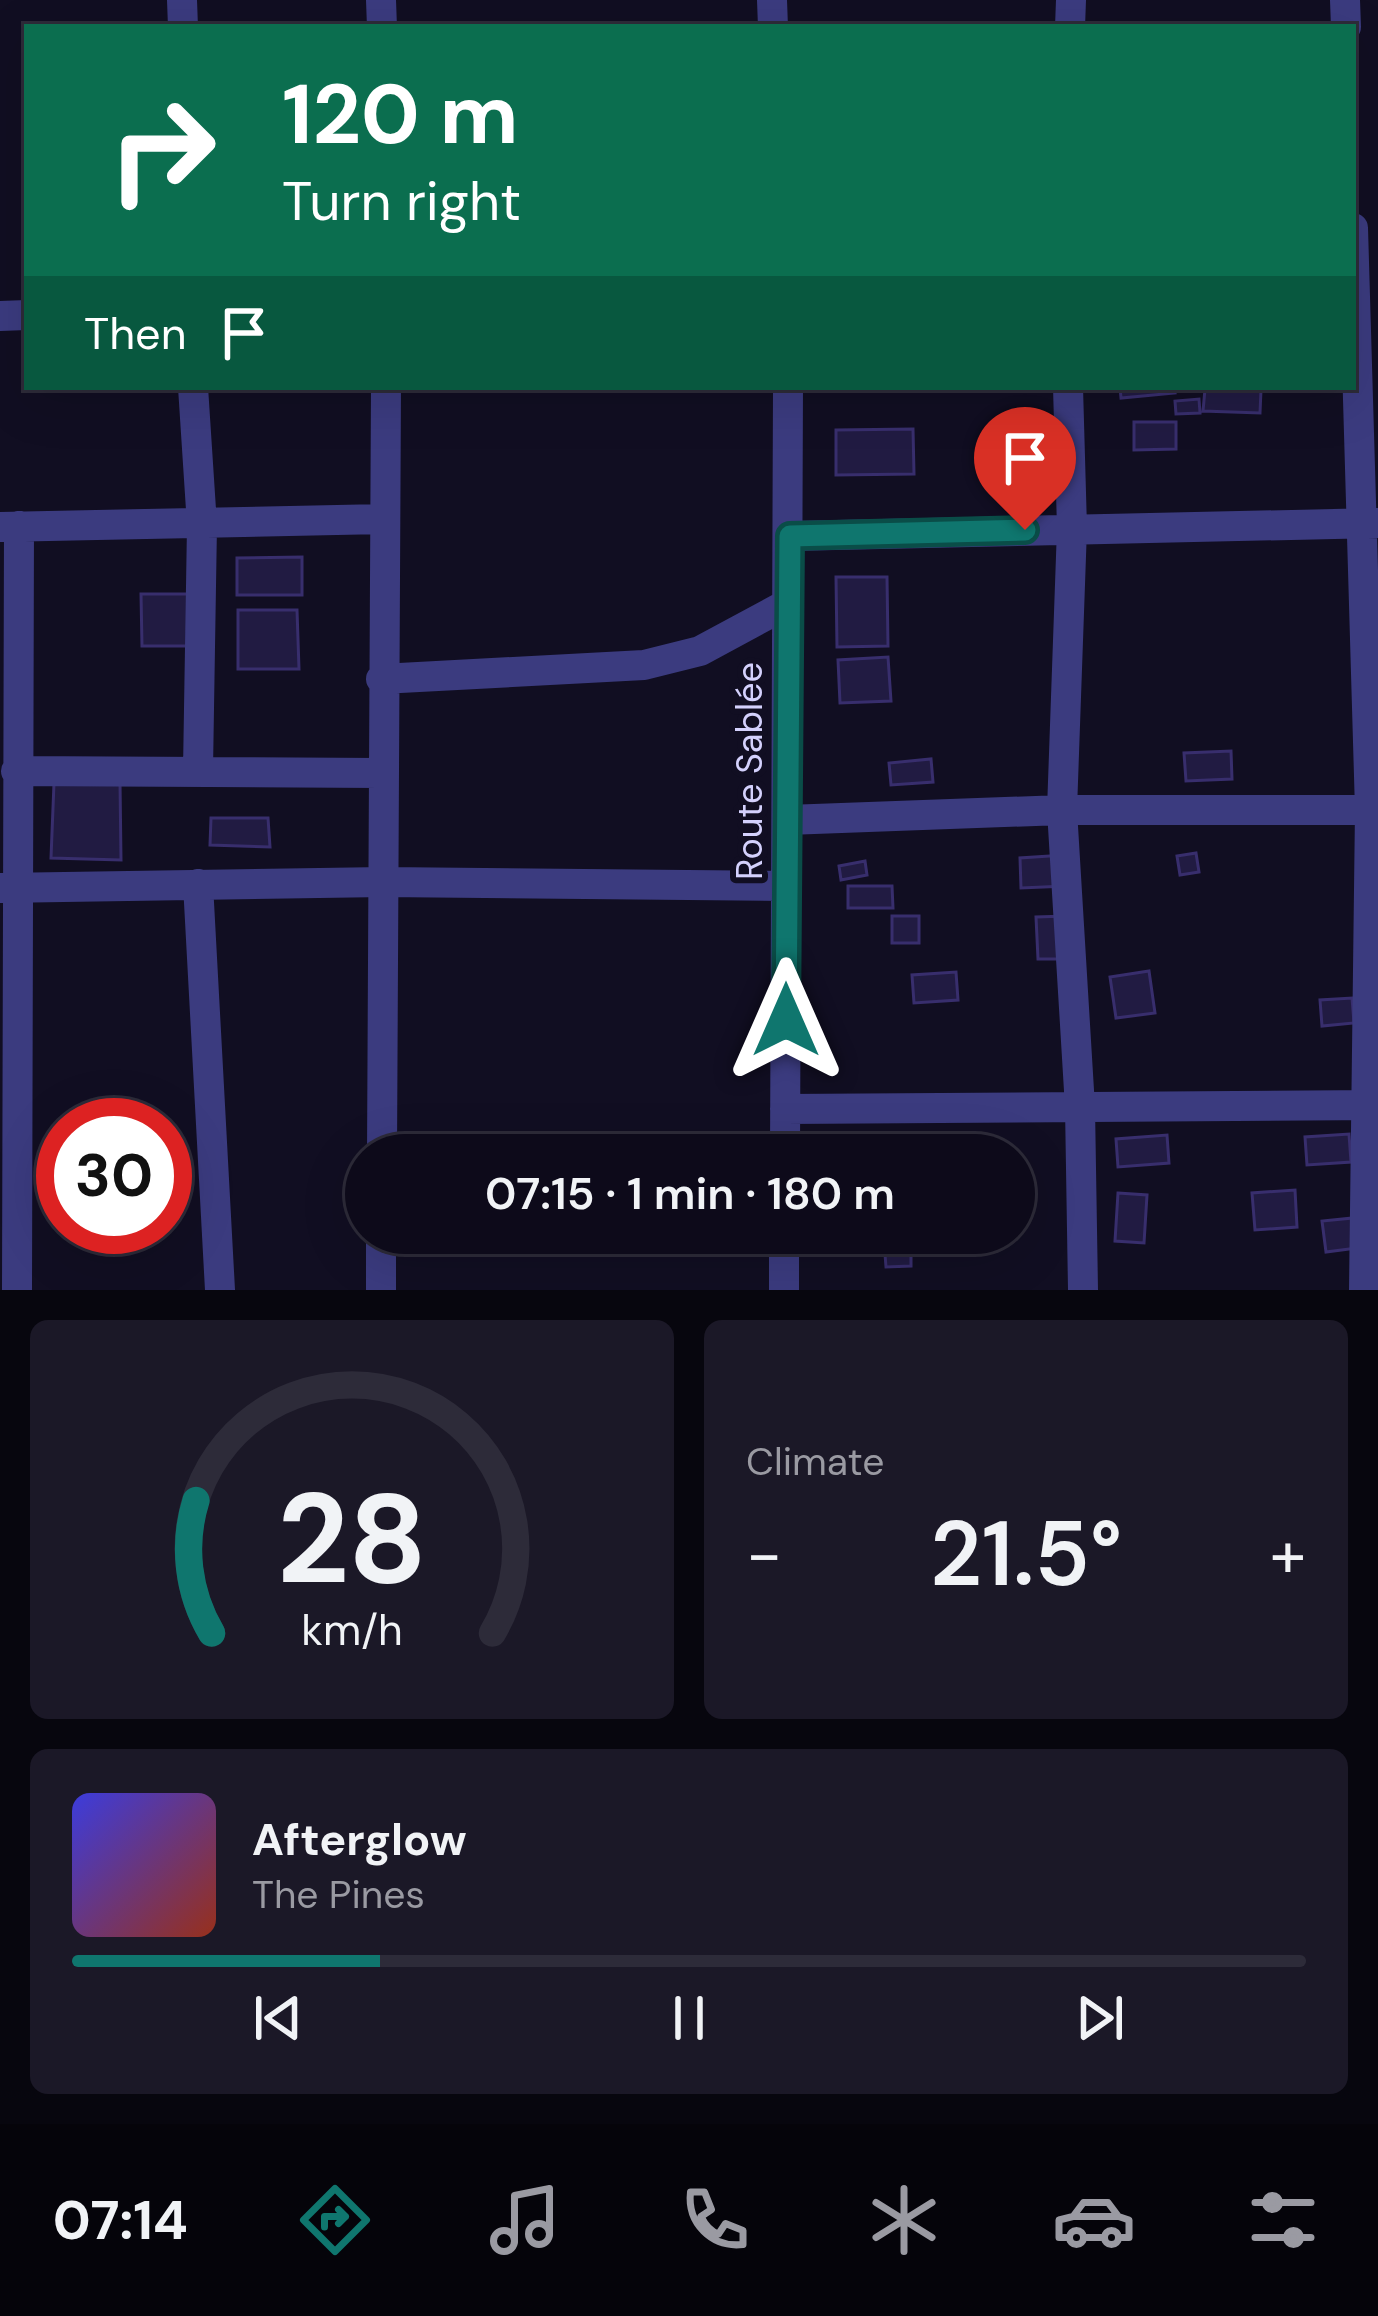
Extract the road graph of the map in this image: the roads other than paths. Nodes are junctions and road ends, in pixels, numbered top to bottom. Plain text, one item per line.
1 (1356, 297) edge
2 (193, 390) edge
3 (386, 390) edge
4 (788, 390) edge
5 (1068, 390) edge
6 (384, 519) junction
7 (1370, 523) edge
8 (202, 525) junction
9 (10, 526) edge
10 (1072, 528) junction
11 (790, 536) junction
12 (789, 603) junction
13 (381, 679) junction
14 (198, 770) junction
15 (16, 771) junction
16 (380, 773) junction
17 (1062, 810) junction
18 (1374, 810) edge
19 (787, 820) junction
20 (384, 882) junction
21 (198, 884) junction
22 (787, 886) junction
23 (9, 888) edge
24 (1372, 1105) edge
25 (1080, 1107) junction
26 (785, 1109) junction
27 (382, 1134) edge
28 (785, 1134) edge
29 (381, 1254) edge
30 (784, 1254) edge
31 (16, 1290) edge
32 (220, 1290) edge
33 (381, 1290) edge
34 (784, 1290) edge
35 (1083, 1290) edge
36 (1364, 1290) edge

1 - 7 street
2 - 8 street
3 - 6 street
4 - 11 street, Route Sablée
5 - 10 street
6 - 8 street
6 - 13 street
7 - 10 street
7 - 18 street
8 - 9 street
8 - 14 street
9 - 15 street
10 - 11 street
10 - 17 street
11 - 12 street, Route Sablée
12 - 13 street
12 - 19 street, Route Sablée
13 - 16 street
14 - 15 street
14 - 16 street
15 - 23 street
16 - 20 street
17 - 18 street
17 - 19 street
17 - 25 street
18 - 24 street
19 - 22 street, Route Sablée
20 - 21 street
20 - 22 street
20 - 27 street
21 - 23 street
21 - 32 street
22 - 26 street, Route Sablée
23 - 31 street
24 - 25 street
24 - 36 street
25 - 26 street
25 - 35 street
26 - 28 street, Route Sablée
29 - 33 street
30 - 34 street

